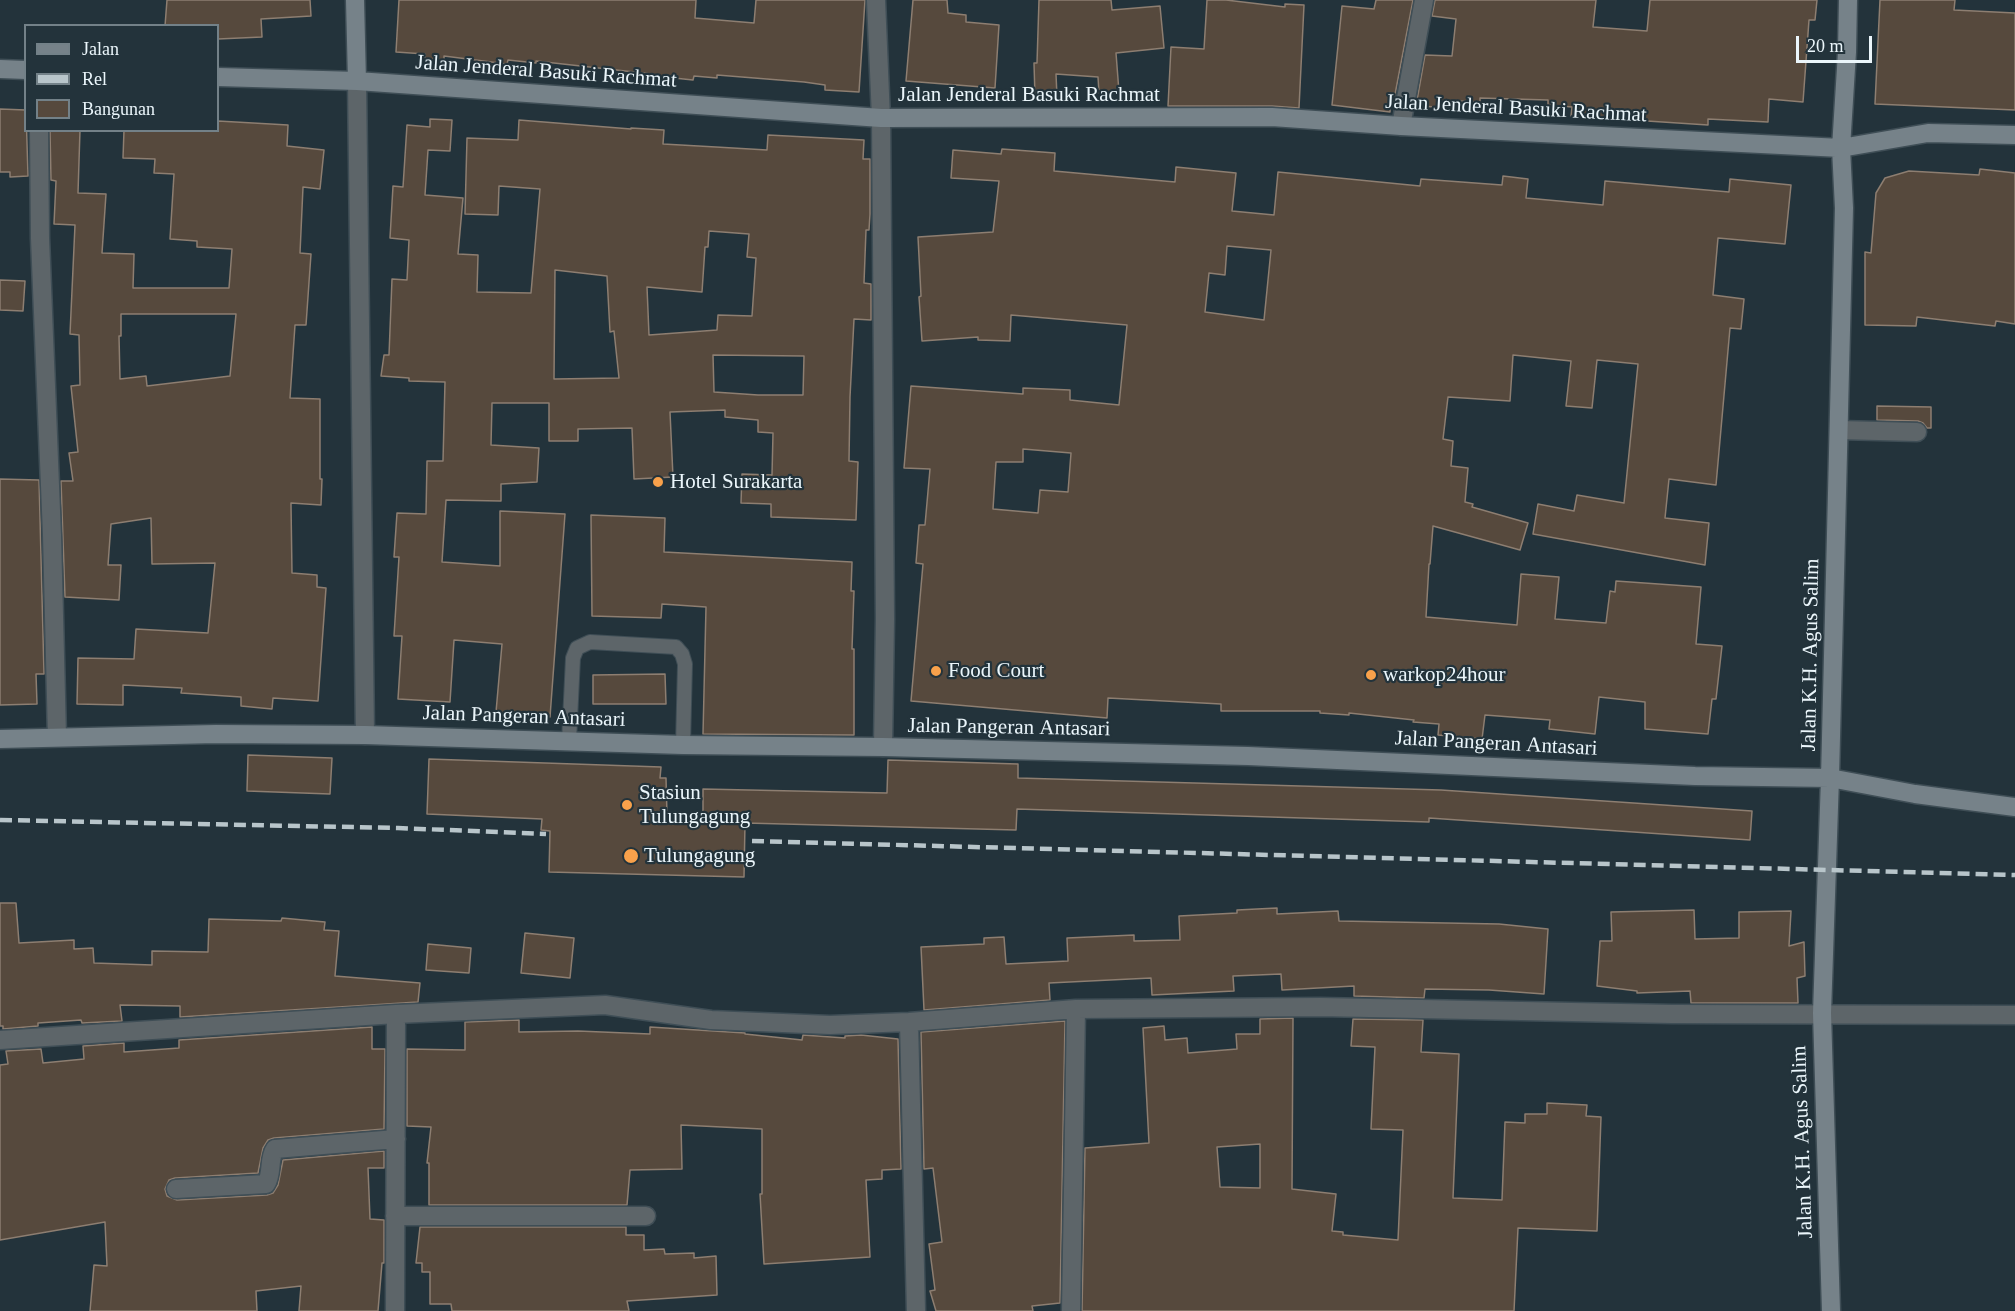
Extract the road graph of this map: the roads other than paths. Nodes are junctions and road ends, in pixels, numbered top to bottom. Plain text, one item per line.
1 (356, 0) edge
2 (876, 0) edge
3 (1424, 0) edge
4 (1848, 0) edge
5 (0, 69) edge
6 (24, 70) edge
7 (219, 76) edge
8 (357, 81) junction
9 (881, 118) junction
10 (1401, 126) junction
11 (39, 132) edge
12 (2015, 135) edge
13 (1841, 148) junction
14 (1839, 430) junction
15 (1917, 432) dead end
16 (365, 735) junction
17 (57, 737) junction
18 (0, 739) edge
19 (569, 741) junction
20 (683, 745) junction
21 (883, 747) junction
22 (1830, 778) junction
23 (2015, 807) edge
24 (1076, 1009) junction
25 (1822, 1013) junction
26 (396, 1014) junction
27 (2015, 1015) edge
28 (909, 1022) junction
29 (0, 1040) edge
30 (396, 1138) junction
31 (176, 1189) dead end
32 (395, 1216) junction
33 (646, 1216) dead end
34 (394, 1311) edge
35 (916, 1311) edge
36 (1071, 1311) edge
37 (1831, 1311) edge

1 - 8 street
2 - 9 street
3 - 10 street
4 - 13 street, Jalan K.H. Agus Salim
5 - 6 street
7 - 8 street, Jalan Jenderal Basuki Rachmat
8 - 9 street, Jalan Jenderal Basuki Rachmat
8 - 16 street
9 - 10 street, Jalan Jenderal Basuki Rachmat
9 - 21 street
10 - 13 street, Jalan Jenderal Basuki Rachmat
11 - 17 street
12 - 13 street, Jalan Jenderal Basuki Rachmat
13 - 14 street, Jalan K.H. Agus Salim
14 - 15 street
14 - 22 street, Jalan K.H. Agus Salim
16 - 17 street, Jalan Pangeran Antasari
16 - 19 street, Jalan Pangeran Antasari
17 - 18 street, Jalan Pangeran Antasari
19 - 20 street, Jalan Pangeran Antasari
19 - 20 lane
20 - 21 street, Jalan Pangeran Antasari
21 - 22 street, Jalan Pangeran Antasari
22 - 23 street, Jalan Pangeran Antasari
22 - 25 street, Jalan K.H. Agus Salim
24 - 25 street
24 - 28 street
24 - 36 street
25 - 27 street
25 - 37 street, Jalan K.H. Agus Salim
26 - 28 street
26 - 29 street
26 - 30 street
28 - 35 street
30 - 31 street
30 - 32 street
32 - 33 street
32 - 34 street

